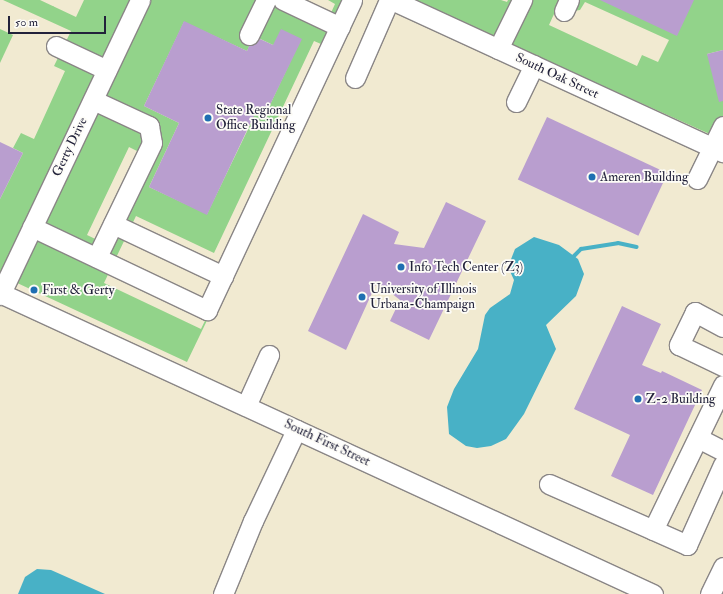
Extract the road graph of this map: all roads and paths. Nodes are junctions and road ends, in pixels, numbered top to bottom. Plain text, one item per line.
1 (140, 0) edge
2 (266, 0) edge
3 (283, 0) edge
4 (352, 0) edge
5 (391, 0) edge
6 (522, 0) edge
7 (340, 26) junction
8 (250, 35) dead end
9 (56, 46) dead end
10 (498, 49) junction
11 (534, 65) junction
12 (107, 70) junction
13 (355, 78) dead end
14 (93, 100) junction
15 (516, 102) dead end
16 (723, 126) edge
17 (717, 149) edge
18 (697, 179) dead end
19 (113, 224) junction
20 (32, 227) junction
21 (97, 257) junction
22 (223, 276) junction
23 (0, 294) edge
24 (723, 326) edge
25 (269, 355) dead end
26 (723, 366) edge
27 (723, 385) edge
28 (246, 406) junction
29 (296, 430) junction
30 (698, 438) junction
31 (723, 451) edge
32 (723, 465) edge
33 (549, 484) dead end
34 (654, 530) junction
35 (723, 567) edge
36 (223, 594) edge
37 (653, 594) edge
38 (710, 594) edge

1 - 12 street, Gerty Drive
2 - 8 street
3 - 7 street
4 - 7 street
5 - 10 street, South Oak Street
5 - 13 street
6 - 10 street
7 - 22 street
9 - 12 street
10 - 11 street, South Oak Street
11 - 15 street
11 - 17 street, South Oak Street
12 - 14 street, Gerty Drive
14 - 19 street
14 - 20 street, Gerty Drive
16 - 17 street
17 - 18 street
19 - 21 street
19 - 22 street
20 - 21 street
20 - 23 street, Gerty Drive
21 - 22 street
23 - 28 street, South First Street
24 - 26 street
25 - 28 street
27 - 30 street
28 - 29 street, South First Street
29 - 36 street
29 - 37 street, South First Street
30 - 31 street
30 - 34 street
32 - 34 street
33 - 34 street
35 - 38 street

